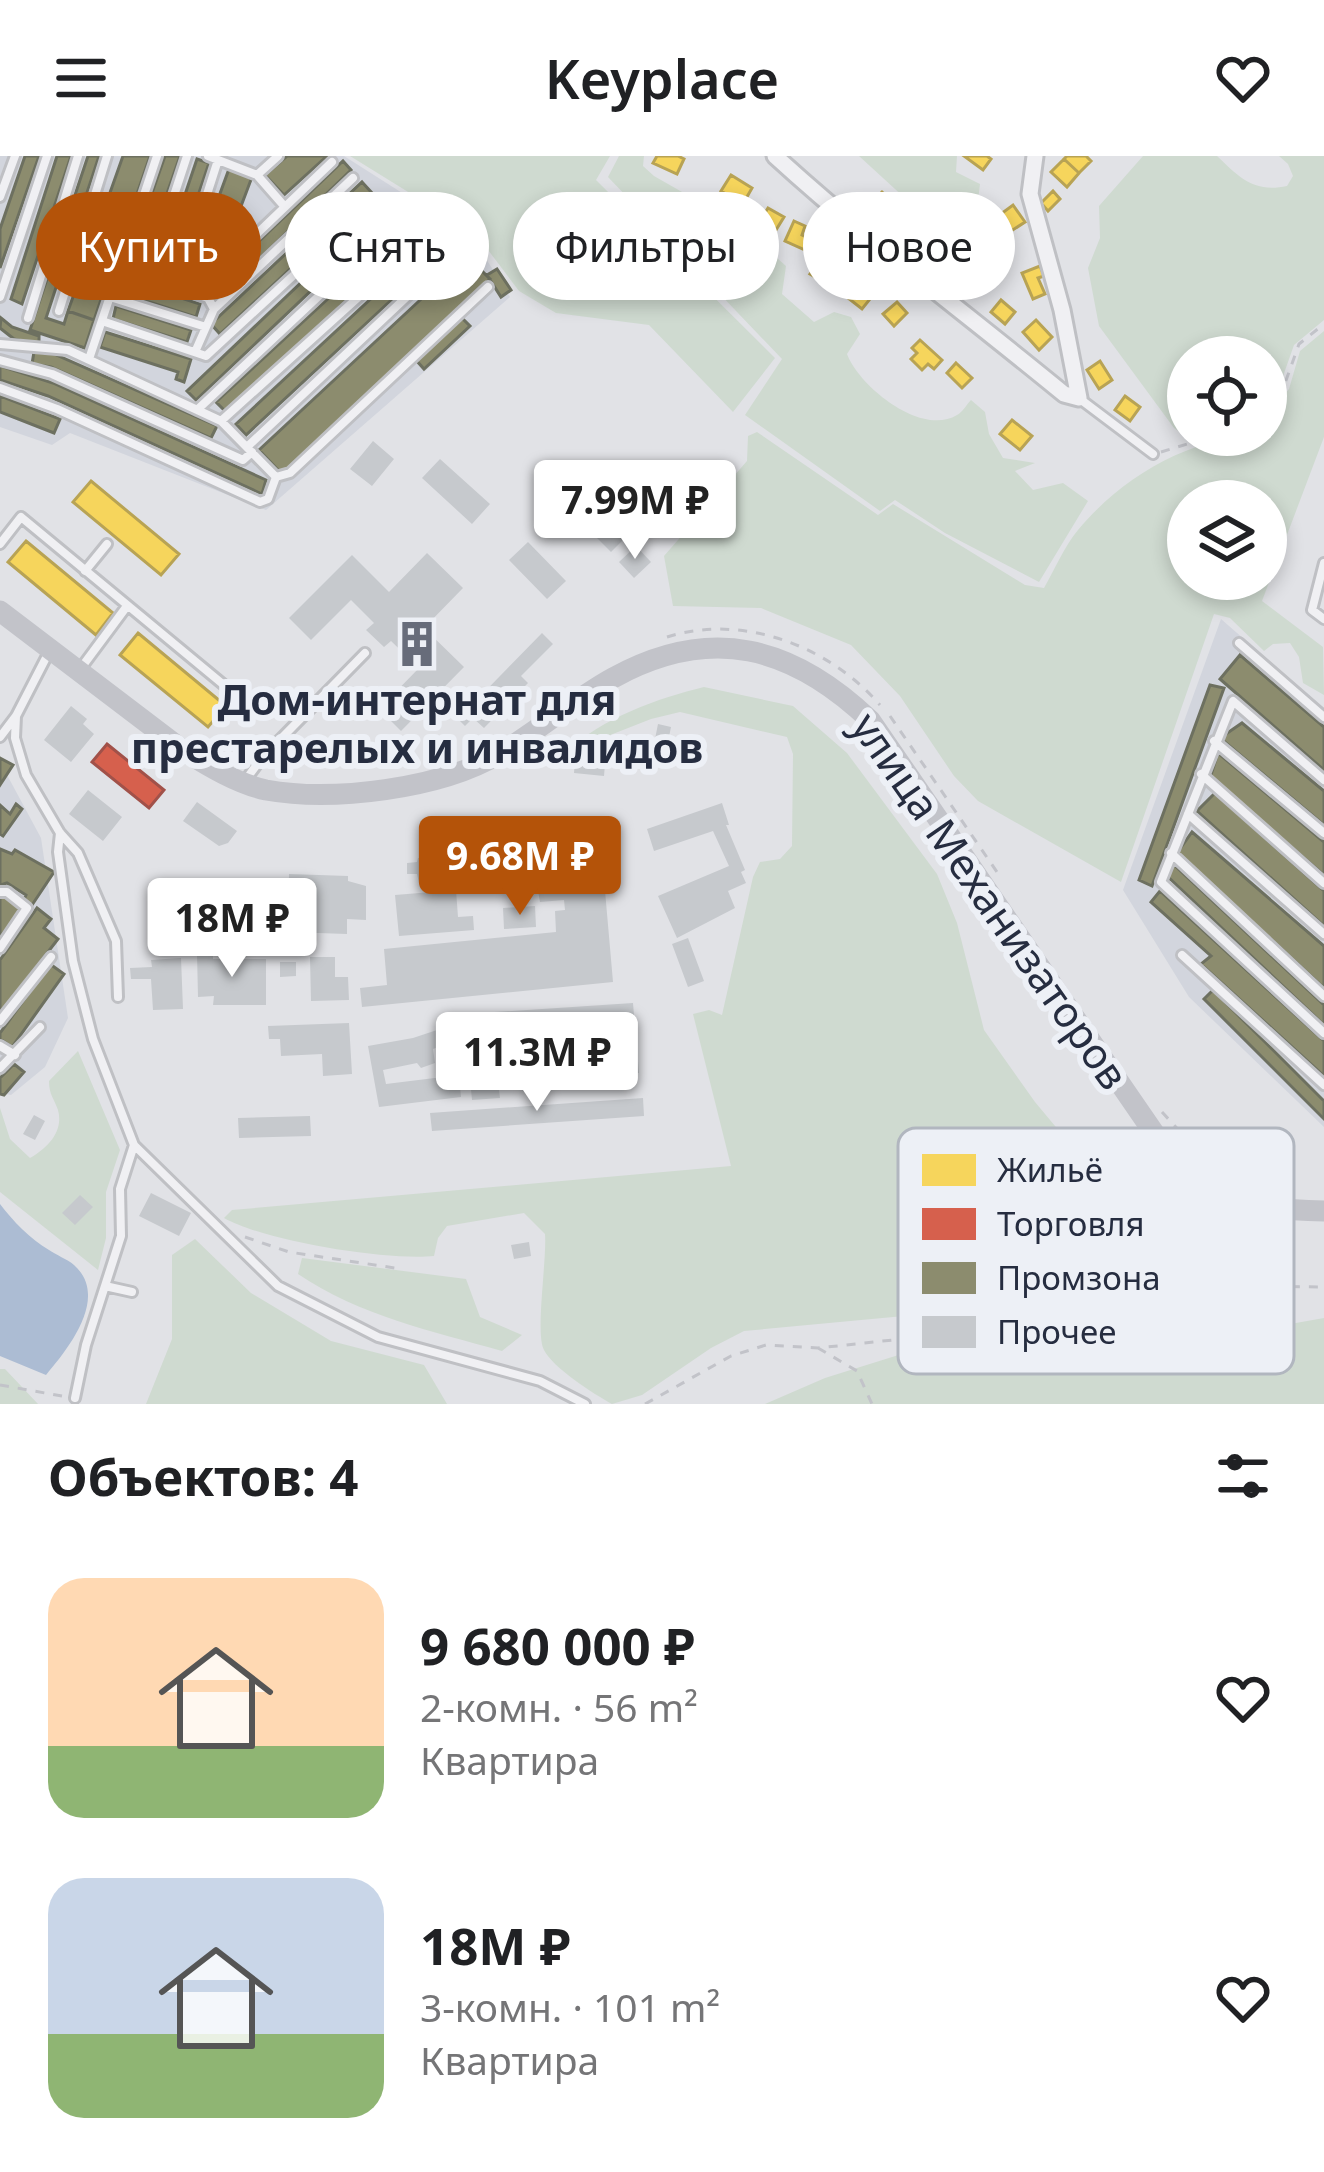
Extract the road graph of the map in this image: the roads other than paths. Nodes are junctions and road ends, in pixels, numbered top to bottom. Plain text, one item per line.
1 (15, 156) edge
2 (46, 156) edge
3 (78, 156) edge
4 (107, 156) edge
5 (157, 156) edge
6 (187, 156) edge
7 (278, 156) edge
8 (775, 156) edge
9 (1035, 156) edge
10 (213, 158) edge
11 (233, 161) edge
12 (332, 162) dead end
13 (256, 175) junction
14 (353, 178) dead end
15 (145, 192) edge
16 (175, 192) edge
17 (204, 192) edge
18 (301, 192) edge
19 (0, 197) edge
20 (285, 207) joint
21 (261, 230) edge
22 (285, 283) edge
23 (0, 297) edge
24 (109, 300) edge
25 (120, 300) edge
26 (209, 300) edge
27 (315, 300) edge
28 (355, 300) edge
29 (404, 300) edge
30 (474, 300) edge
31 (214, 309) junction
32 (59, 311) dead end
33 (28, 318) dead end
34 (102, 322) junction
35 (206, 327) junction
36 (0, 344) edge
37 (195, 352) junction
38 (0, 360) edge
39 (89, 360) junction
40 (0, 388) edge
41 (1078, 398) junction
42 (197, 410) junction
43 (221, 421) junction
44 (249, 450) junction
45 (1153, 454) road end
46 (276, 477) junction
47 (0, 544) edge
48 (107, 544) dead end
49 (1324, 563) edge
50 (85, 571) junction
51 (127, 606) junction
52 (0, 611) edge
53 (1324, 620) edge
54 (1239, 644) dead end
55 (50, 650) junction
56 (365, 653) dead end
57 (79, 671) junction
58 (242, 700) dead end
59 (16, 716) junction
60 (1324, 717) edge
61 (0, 737) edge
62 (1214, 741) junction
63 (1201, 774) junction
64 (1324, 780) edge
65 (244, 782) junction
66 (1188, 814) junction
67 (60, 833) junction
68 (1324, 833) edge
69 (1171, 854) junction
70 (1324, 883) edge
71 (0, 892) edge
72 (1324, 934) edge
73 (0, 948) edge
74 (1182, 955) dead end
75 (51, 957) dead end
76 (1324, 996) edge
77 (118, 997) dead end
78 (0, 1021) edge
79 (40, 1028) dead end
80 (1324, 1033) edge
81 (0, 1046) edge
82 (15, 1055) junction
83 (0, 1068) edge
84 (1324, 1085) edge
85 (1150, 1128) edge
86 (134, 1145) junction
87 (1294, 1210) edge
88 (1324, 1211) edge
89 (105, 1286) junction
90 (132, 1292) dead end
91 (75, 1398) road end
92 (585, 1404) edge

1 - 19 lane
2 - 23 lane
3 - 33 lane
4 - 32 lane
5 - 15 lane
6 - 16 lane
7 - 13 lane
8 - 41 street
9 - 41 street
10 - 11 lane
10 - 17 lane
11 - 13 lane
12 - 18 lane
13 - 20 lane
14 - 31 lane
20 - 21 lane
22 - 37 lane
24 - 34 lane
25 - 35 lane
26 - 31 lane
27 - 42 lane
28 - 43 lane
29 - 44 lane
30 - 46 lane
31 - 35 lane
34 - 37 lane
34 - 39 lane
35 - 37 lane
36 - 39 lane
38 - 44 lane
39 - 42 lane
40 - 46 lane
41 - 45 lane
42 - 43 lane
43 - 44 lane
44 - 46 lane
47 - 50 lane
48 - 50 lane
49 - 53 lane
50 - 51 lane
51 - 57 lane
51 - 58 lane
52 - 55 main road, улица Механизаторов
54 - 60 lane
55 - 57 main road, улица Механизаторов
55 - 59 lane
56 - 65 lane
57 - 65 main road, улица Механизаторов
59 - 61 lane
59 - 67 lane
62 - 63 lane
62 - 64 lane
62 - 68 lane
63 - 66 lane
63 - 70 lane
65 - 85 main road, улица Механизаторов
66 - 69 lane
66 - 72 lane
67 - 77 lane
67 - 86 lane
69 - 76 lane
69 - 80 lane
71 - 73 lane
74 - 84 lane
75 - 78 lane
79 - 82 lane
81 - 82 lane
82 - 83 lane
86 - 89 lane
86 - 92 lane
87 - 88 main road, улица Механизаторов
89 - 90 lane
89 - 91 lane

